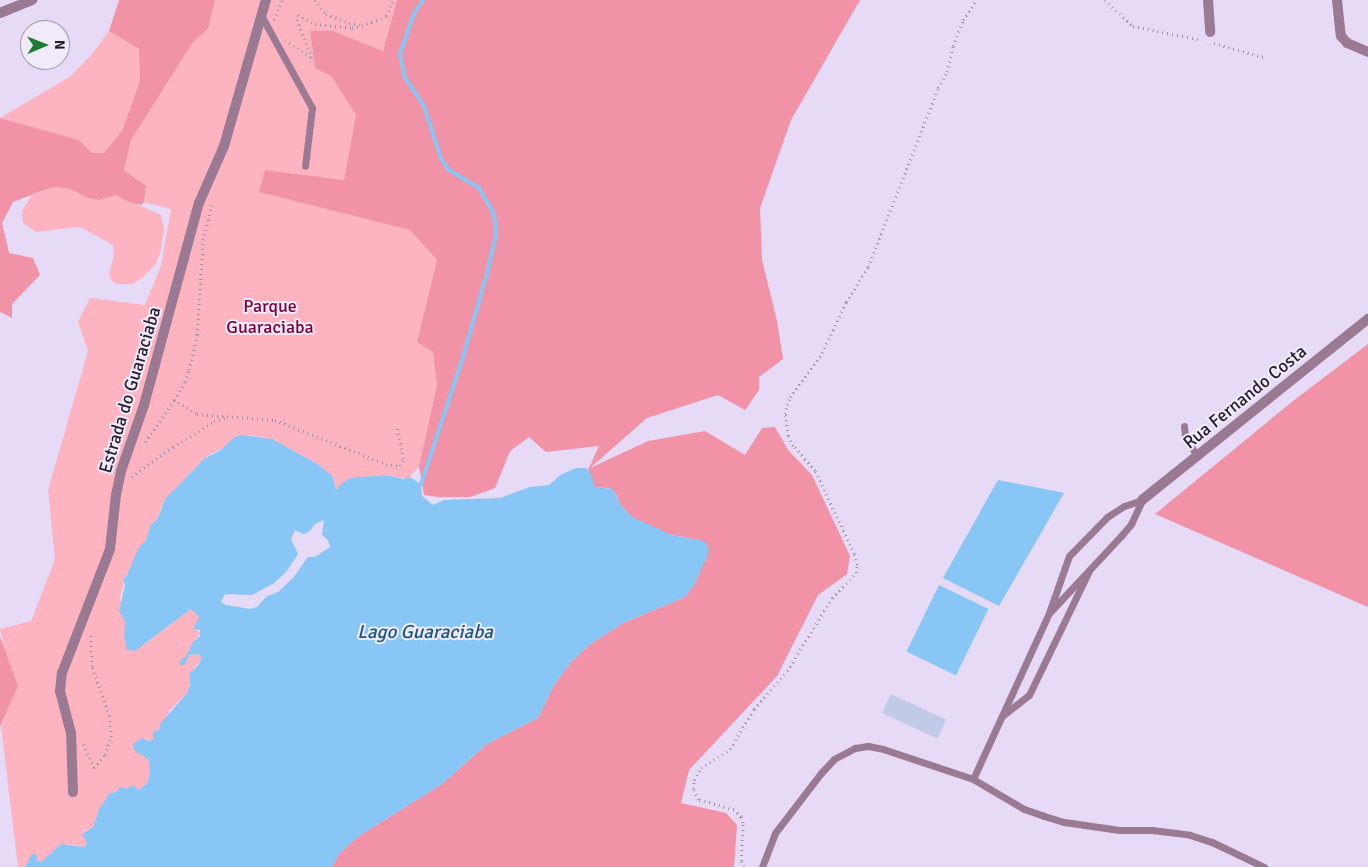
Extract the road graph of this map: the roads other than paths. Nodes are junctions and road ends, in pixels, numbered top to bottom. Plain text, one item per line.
1 (32, 0) edge
2 (266, 0) edge
3 (1208, 0) edge
4 (1337, 0) edge
5 (0, 12) edge
6 (262, 17) junction
7 (1208, 38) road end
8 (1368, 52) edge
9 (305, 166) dead end
10 (1368, 319) edge
11 (1184, 426) dead end
12 (1197, 457) junction
13 (1142, 500) junction
14 (1088, 573) junction
15 (1049, 613) junction
16 (1002, 717) junction
17 (973, 779) junction
18 (72, 792) dead end
19 (762, 867) edge
20 (1264, 867) edge

1 - 5 street
2 - 6 street, Estrada do Guaraciaba
3 - 7 street
4 - 8 street
6 - 9 lane
6 - 18 street, Estrada do Guaraciaba
10 - 12 street, Rua Fernando Costa
11 - 12 lane
12 - 13 street, Rua Fernando Costa
13 - 14 lane
13 - 15 lane
14 - 15 lane
14 - 16 lane
15 - 16 lane
16 - 17 lane
17 - 19 lane
17 - 20 lane

